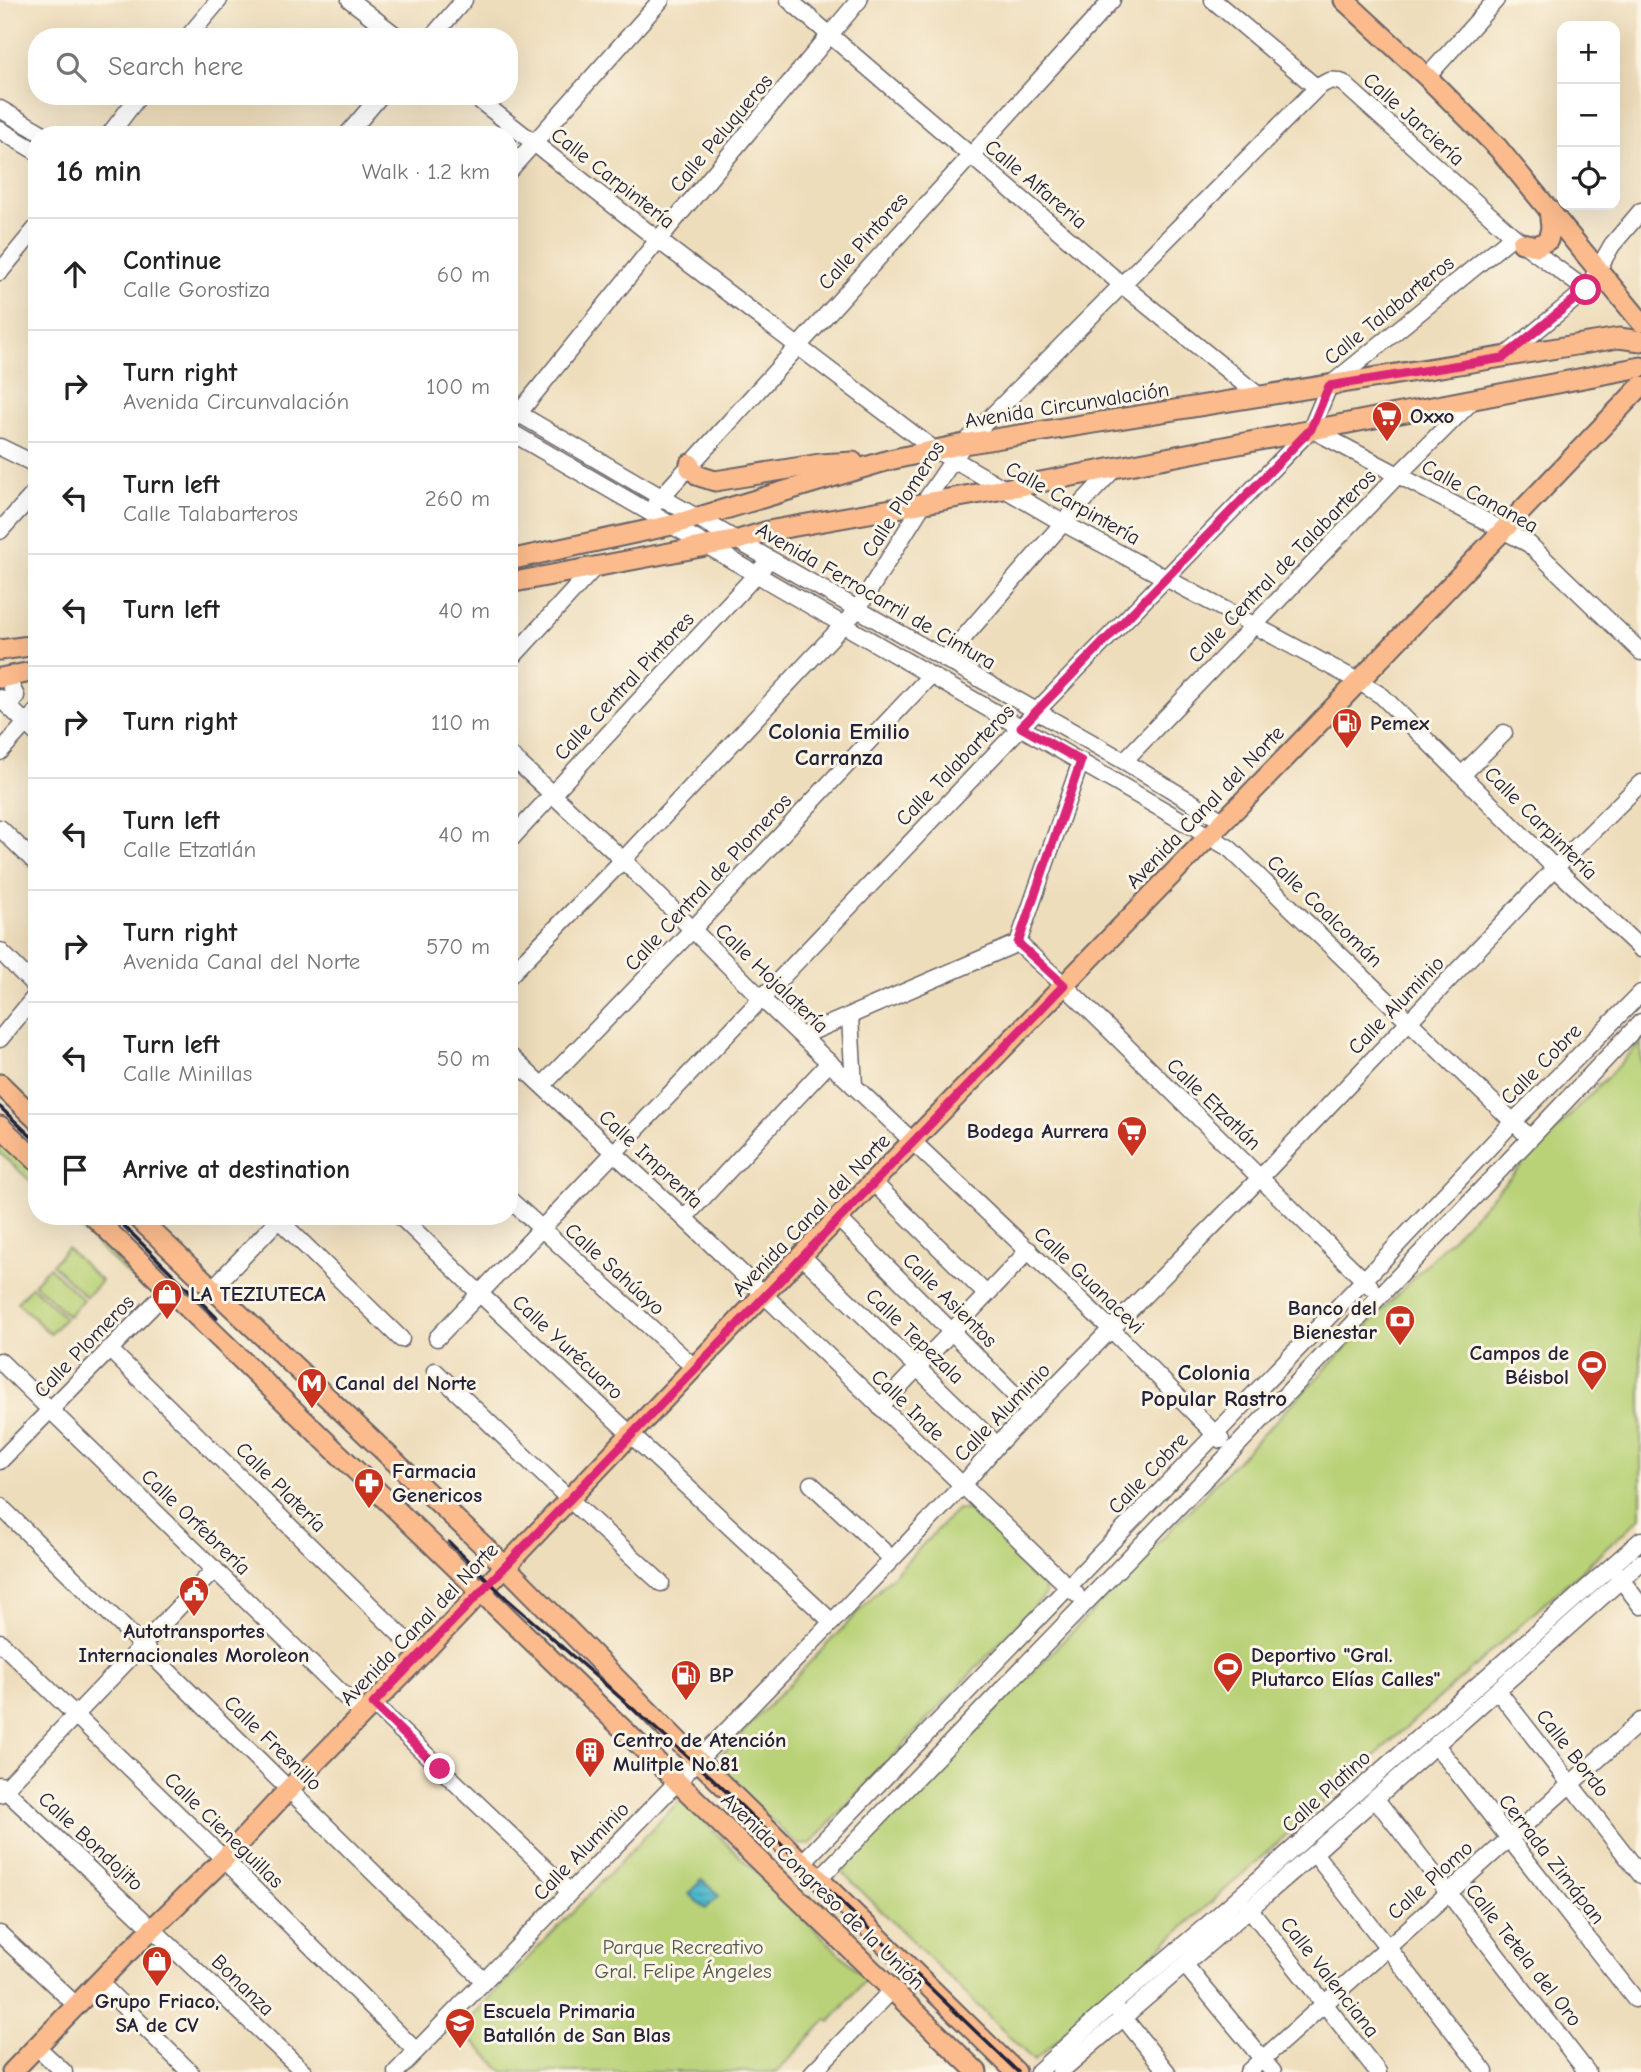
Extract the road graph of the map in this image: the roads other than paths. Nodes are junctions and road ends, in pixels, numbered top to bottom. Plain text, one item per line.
1 (219, 0) edge
2 (350, 0) edge
3 (464, 0) edge
4 (661, 0) edge
5 (789, 0) edge
6 (859, 0) edge
7 (1112, 0) edge
8 (1213, 0) edge
9 (1344, 0) edge
10 (1496, 0) edge
11 (196, 28) edge
12 (386, 28) edge
13 (440, 28) edge
14 (831, 35) junction
15 (1427, 76) junction
16 (1317, 88) junction
17 (132, 105) edge
18 (372, 105) edge
19 (485, 105) edge
20 (0, 109) edge
21 (29, 126) edge
22 (116, 126) edge
23 (355, 126) edge
24 (512, 126) edge
25 (0, 130) edge
26 (518, 130) edge
27 (534, 143) junction
28 (28, 147) edge
29 (969, 156) junction
30 (518, 161) edge
31 (1549, 209) junction
32 (1641, 211) edge
33 (28, 238) edge
34 (1518, 239) junction
35 (658, 240) junction
36 (1598, 269) junction
37 (0, 272) edge
38 (1121, 284) junction
39 (1586, 290) junction
40 (1641, 322) edge
41 (1641, 341) edge
42 (796, 345) junction
43 (1503, 358) junction
44 (1641, 367) edge
45 (1329, 386) junction
46 (1641, 386) edge
47 (1259, 396) junction
48 (1472, 401) junction
49 (518, 408) edge
50 (518, 418) edge
51 (1311, 429) junction
52 (518, 436) edge
53 (0, 447) edge
54 (936, 451) junction
55 (960, 452) junction
56 (889, 460) junction
57 (28, 461) edge
58 (690, 464) junction
59 (1116, 467) junction
60 (1398, 475) junction
61 (1004, 489) junction
62 (773, 495) junction
63 (661, 497) junction
64 (28, 500) edge
65 (923, 504) junction
66 (647, 512) junction
67 (698, 518) junction
68 (1063, 523) junction
69 (672, 525) junction
70 (1502, 530) junction
71 (0, 531) edge
72 (768, 531) junction
73 (738, 540) junction
74 (707, 546) junction
75 (518, 557) edge
76 (771, 560) junction
77 (595, 567) junction
78 (757, 574) junction
79 (1164, 577) junction
80 (518, 581) edge
81 (857, 610) junction
82 (844, 624) junction
83 (1254, 627) junction
84 (28, 646) edge
85 (0, 650) edge
86 (518, 651) edge
87 (1641, 652) edge
88 (945, 659) junction
89 (28, 673) edge
90 (930, 676) junction
91 (3, 677) edge
92 (1358, 681) junction
93 (5, 703) edge
94 (1035, 712) junction
95 (28, 719) edge
96 (28, 727) edge
97 (1021, 727) junction
98 (1504, 733) dead end
99 (0, 752) edge
100 (1081, 761) junction
101 (1124, 761) junction
102 (518, 763) edge
103 (1463, 774) junction
104 (1641, 783) edge
105 (552, 795) junction
106 (1223, 821) junction
107 (0, 828) edge
108 (518, 831) edge
109 (1209, 835) junction
110 (28, 854) edge
111 (623, 860) junction
112 (1555, 868) junction
113 (692, 930) junction
114 (1018, 943) junction
115 (1641, 949) edge
116 (0, 951) edge
117 (518, 967) edge
118 (28, 979) edge
119 (1064, 985) junction
120 (1641, 993) edge
121 (761, 998) junction
122 (28, 1005) edge
123 (850, 1017) junction
124 (1409, 1022) junction
125 (1641, 1022) edge
126 (802, 1036) junction
127 (0, 1038) edge
128 (830, 1062) junction
129 (518, 1063) edge
130 (0, 1084) edge
131 (543, 1085) junction
132 (854, 1086) junction
133 (28, 1111) edge
134 (1512, 1123) junction
135 (0, 1126) edge
136 (1530, 1138) junction
137 (914, 1142) junction
138 (28, 1152) edge
139 (613, 1152) junction
140 (1260, 1178) junction
141 (874, 1183) junction
142 (518, 1208) edge
143 (684, 1218) junction
144 (839, 1219) junction
145 (102, 1225) edge
146 (145, 1225) edge
147 (272, 1225) edge
148 (287, 1225) edge
149 (409, 1225) edge
150 (540, 1229) junction
151 (1029, 1250) junction
152 (803, 1257) junction
153 (1364, 1280) junction
154 (168, 1290) junction
155 (211, 1290) junction
156 (479, 1293) junction
157 (986, 1294) junction
158 (1380, 1294) junction
159 (764, 1295) junction
160 (951, 1330) junction
161 (1112, 1330) junction
162 (437, 1338) dead end
163 (401, 1339) dead end
164 (109, 1349) junction
165 (0, 1361) edge
166 (917, 1367) junction
167 (695, 1368) junction
168 (435, 1371) dead end
169 (880, 1407) junction
170 (1031, 1410) junction
171 (51, 1411) junction
172 (1215, 1434) junction
173 (631, 1435) junction
174 (997, 1445) junction
175 (1232, 1451) junction
176 (0, 1461) edge
177 (811, 1484) dead end
178 (962, 1486) junction
179 (569, 1499) junction
180 (0, 1506) edge
181 (1641, 1540) edge
182 (891, 1558) junction
183 (1641, 1562) edge
184 (506, 1567) junction
185 (215, 1569) junction
186 (1616, 1573) junction
187 (661, 1583) dead end
188 (1068, 1586) junction
189 (482, 1592) junction
190 (1085, 1603) junction
191 (1641, 1606) edge
192 (832, 1622) junction
193 (0, 1642) edge
194 (143, 1645) junction
195 (421, 1655) junction
196 (1498, 1691) junction
197 (368, 1709) junction
198 (74, 1714) junction
199 (1636, 1726) edge
200 (1641, 1743) edge
201 (1436, 1745) junction
202 (697, 1760) junction
203 (676, 1782) junction
204 (1570, 1783) junction
205 (289, 1788) junction
206 (1, 1789) edge
207 (1375, 1798) junction
208 (1508, 1838) junction
209 (1314, 1853) junction
210 (224, 1859) junction
211 (802, 1863) junction
212 (1641, 1874) edge
213 (818, 1879) junction
214 (570, 1892) junction
215 (1449, 1892) junction
216 (1249, 1908) junction
217 (153, 1928) junction
218 (0, 1934) edge
219 (1387, 1947) junction
220 (1185, 1965) junction
221 (484, 1982) junction
222 (100, 1983) junction
223 (893, 1989) junction
224 (1635, 1999) dead end
225 (1325, 2004) junction
226 (77, 2006) junction
227 (1118, 2010) junction
228 (37, 2047) junction
229 (416, 2050) junction
230 (1268, 2066) edge
231 (823, 2069) edge
232 (12, 2072) edge
233 (64, 2072) edge
234 (190, 2072) edge
235 (304, 2072) edge
236 (396, 2072) edge
237 (977, 2072) edge
238 (1016, 2072) edge
239 (1038, 2072) edge
240 (1060, 2072) edge
241 (1167, 2072) edge
242 (1248, 2072) edge
243 (1378, 2072) edge
244 (1485, 2072) edge
245 (1587, 2072) edge

1 - 11 street
2 - 12 street
3 - 13 street
4 - 27 street
5 - 14 street, Calle Alfareria
6 - 14 street, Calle Peluqueros
7 - 29 street, Calle Pintores
8 - 16 street
9 - 15 main road
10 - 15 street
14 - 29 street, Calle Alfareria
14 - 35 street, Calle Peluqueros
15 - 31 main road
16 - 34 street, Calle Jarciería
16 - 38 street, Calle Plomeros
17 - 22 street
18 - 23 street
19 - 24 street, Calle Carpintería
20 - 21 street
25 - 28 street
26 - 27 street, Calle Carpintería
27 - 30 street
27 - 35 street, Calle Carpintería
29 - 38 street, Calle Alfareria
29 - 42 street, Calle Pintores
31 - 34 main road
31 - 36 main road
32 - 36 street
33 - 37 street
34 - 39 street, Calle Jarciería
34 - 45 street, Calle Talabarteros
35 - 42 street, Calle Carpintería
35 - 49 street, Calle Peluqueros
36 - 39 street
36 - 40 main road
38 - 47 street, Calle Alfareria
38 - 55 street, Calle Plomeros
39 - 43 street
41 - 43 main road, Avenida Circunvalación
42 - 54 street, Calle Carpintería
42 - 58 street, Calle Pintores
43 - 45 main road, Avenida Circunvalación
44 - 48 main road
45 - 47 main road, Avenida Circunvalación
45 - 51 street, Calle Talabarteros
46 - 70 main road, Avenida Canal del Norte
47 - 55 main road, Avenida Circunvalación
48 - 51 main road
48 - 60 street, Calle Central de Talabarteros
50 - 63 street, Avenida Ferrocarril de Cintura
51 - 59 main road
51 - 60 street, Calle Cananea
51 - 79 street, Calle Talabarteros
52 - 66 street, Avenida Ferrocarril de Cintura
53 - 57 street
54 - 55 main road, Avenida Circunvalación
54 - 56 main road, Avenida Circunvalación
55 - 61 street, Calle Carpintería
55 - 65 street, Calle Plomeros
56 - 58 main road
56 - 62 main road, Avenida Circunvalación
58 - 63 street, Calle Pintores
59 - 61 main road
59 - 68 street
60 - 70 street, Calle Cananea
60 - 83 street, Calle Central de Talabarteros
61 - 65 main road
61 - 68 street, Calle Carpintería
62 - 67 main road, Avenida Circunvalación
62 - 72 main road
63 - 66 street, Calle Pintores
63 - 67 street, Avenida Ferrocarril de Cintura
64 - 71 street
65 - 72 main road
65 - 81 street, Calle Plomeros
66 - 69 street, Avenida Ferrocarril de Cintura
67 - 69 main road, Avenida Circunvalación
67 - 73 street, Avenida Ferrocarril de Cintura
68 - 79 street, Calle Carpintería
68 - 88 street
69 - 74 street, Avenida Ferrocarril de Cintura
69 - 75 main road, Avenida Circunvalación
70 - 87 street, Calle Cananea
70 - 92 main road, Avenida Canal del Norte
72 - 73 main road
73 - 74 main road
73 - 76 street, Avenida Ferrocarril de Cintura
74 - 77 main road
74 - 78 street, Avenida Ferrocarril de Cintura
76 - 78 street, Calle Central Pintores
76 - 81 street, Avenida Ferrocarril de Cintura
77 - 80 main road
77 - 86 street
78 - 82 street, Avenida Ferrocarril de Cintura
78 - 105 street, Calle Central Pintores
79 - 83 street, Calle Carpintería
79 - 94 street, Calle Talabarteros
81 - 82 street, Calle Plomeros
81 - 88 street, Avenida Ferrocarril de Cintura
82 - 90 street, Avenida Ferrocarril de Cintura
82 - 111 street, Calle Plomeros
83 - 92 street, Calle Carpintería
83 - 101 street, Calle Central de Talabarteros
84 - 85 main road
88 - 94 street, Avenida Ferrocarril de Cintura
89 - 91 main road
90 - 97 street, Avenida Ferrocarril de Cintura
90 - 113 street, Calle Central de Plomeros
91 - 93 street
92 - 103 street, Calle Carpintería
92 - 106 main road, Avenida Canal del Norte
93 - 95 street
94 - 97 street, Calle Talabarteros
94 - 101 street, Avenida Ferrocarril de Cintura
96 - 99 street
97 - 100 street, Avenida Ferrocarril de Cintura
97 - 121 street, Calle Talabarteros
98 - 103 street
100 - 109 street, Avenida Ferrocarril de Cintura
100 - 114 street
101 - 106 street, Avenida Ferrocarril de Cintura
102 - 105 street, Calle Hojalatería
103 - 112 street, Calle Carpintería
104 - 112 street, Calle Aluminio
105 - 108 street, Calle Central Pintores
105 - 111 street, Calle Hojalatería
106 - 109 main road, Avenida Canal del Norte
107 - 110 street
109 - 119 main road, Avenida Canal del Norte
109 - 124 street, Calle Coalcomán
111 - 113 street, Calle Hojalatería
111 - 117 street, Calle Plomeros
112 - 115 street, Calle Carpintería
112 - 124 street, Calle Aluminio
113 - 121 street, Calle Hojalatería
113 - 131 street, Calle Central de Plomeros
114 - 119 street, Calle Etzatlán
114 - 123 street
116 - 118 street
119 - 137 main road, Avenida Canal del Norte
119 - 140 street, Calle Etzatlán
120 - 134 street, Calle Cobre
121 - 126 street, Calle Hojalatería
121 - 139 street, Calle Talabarteros
122 - 127 street
123 - 126 street
123 - 132 street, Calle Hojalatería
124 - 134 street, Calle Coalcomán
124 - 140 street, Calle Aluminio
125 - 136 street, Calle Cobre
126 - 128 street, Calle Hojalatería
128 - 132 street, Calle Hojalatería
128 - 143 street
129 - 131 street, Calle Imprenta
130 - 133 main road
131 - 139 street, Calle Imprenta
132 - 137 street, Calle Hojalatería
134 - 136 street, Calle Coalcomán
134 - 153 street, Calle Cobre
135 - 138 main road
136 - 158 street, Calle Cobre
137 - 141 main road, Avenida Canal del Norte
137 - 151 street, Calle Guanacevi
139 - 143 street, Calle Imprenta
139 - 150 street, Calle Talabarteros
140 - 153 street, Calle Etzatlán
140 - 161 street, Calle Aluminio
141 - 144 main road, Avenida Canal del Norte
141 - 157 street
142 - 150 street, Calle Sahúayo
143 - 159 street, Calle Imprenta
144 - 152 main road, Avenida Canal del Norte
144 - 160 street, Calle Asientos
145 - 154 main road, Avenida Congreso de la Unión
146 - 155 main road, Avenida Congreso de la Unión
147 - 155 street
148 - 163 street
149 - 156 street, Calle Yurécuaro
150 - 156 street, Calle Talabarteros
150 - 167 street, Calle Sahúayo
151 - 157 street
151 - 161 street, Calle Guanacevi
152 - 159 main road, Avenida Canal del Norte
152 - 166 street, Calle Tepezala
153 - 158 street, Calle Etzatlán
153 - 172 street, Calle Cobre
154 - 164 street, Calle Plomeros
154 - 189 main road, Avenida Congreso de la Unión
155 - 184 main road, Avenida Congreso de la Unión
156 - 162 street, Calle Talabarteros
156 - 173 street, Calle Yurécuaro
157 - 160 street
158 - 175 street, Calle Cobre
159 - 167 main road, Avenida Canal del Norte
159 - 169 street, Calle Inde
160 - 166 street
160 - 170 street, Calle Asientos
161 - 170 street, Calle Aluminio
161 - 172 street, Calle Guanacevi
164 - 171 street, Calle Plomeros
164 - 195 street, Calle Platería
165 - 171 street, Calle Orfebrería
166 - 169 street
166 - 174 street, Calle Tepezala
167 - 173 main road, Avenida Canal del Norte
168 - 179 street
169 - 178 street, Calle Inde
170 - 174 street, Calle Aluminio
171 - 176 street, Calle Plomeros
171 - 185 street, Calle Orfebrería
172 - 175 street, Calle Guanacevi
172 - 188 street, Calle Cobre
173 - 179 main road, Avenida Canal del Norte
173 - 192 street, Calle Yurécuaro
174 - 178 street, Calle Aluminio
175 - 190 street, Calle Cobre
177 - 182 street
178 - 182 street, Calle Aluminio
178 - 188 street, Calle Inde
179 - 184 main road, Avenida Canal del Norte
179 - 187 street
180 - 194 street, Calle Fresnillo
181 - 186 street, Calle Platino
182 - 192 street, Calle Aluminio
183 - 186 street, Calle Platino
184 - 189 main road, Avenida Canal del Norte
184 - 202 main road, Avenida Congreso de la Unión
185 - 194 street
185 - 197 street, Calle Orfebrería
186 - 191 street
186 - 196 street, Calle Platino
186 - 227 street, Calle Platino
188 - 190 street, Calle Inde
188 - 211 street, Calle Cobre
189 - 195 main road, Avenida Canal del Norte
189 - 203 main road, Avenida Congreso de la Unión
190 - 213 street, Calle Cobre
192 - 202 street, Calle Aluminio
193 - 198 street, Calle Cieneguillas
194 - 198 street
194 - 205 street, Calle Fresnillo
195 - 197 main road, Avenida Canal del Norte
196 - 201 street, Calle Platino
196 - 204 street, Calle Bordo
197 - 205 main road, Avenida Canal del Norte
197 - 214 street, Calle Orfebrería
198 - 206 street
198 - 210 street, Calle Cieneguillas
199 - 200 street
199 - 204 street, Calle Plomo
201 - 207 street, Calle Platino
201 - 208 street, Cerrada Zimápan
202 - 203 street, Calle Aluminio
202 - 211 main road, Avenida Congreso de la Unión
203 - 214 street, Calle Aluminio
203 - 223 main road, Avenida Congreso de la Unión
204 - 208 street, Calle Plomo
204 - 212 street, Calle Bordo
205 - 210 main road, Avenida Canal del Norte
205 - 221 street, Calle Fresnillo
206 - 217 street, Calle Bondojito
207 - 209 street, Calle Platino
207 - 215 street, Calle Tetela del Oro
208 - 215 street, Calle Plomo
208 - 224 street, Cerrada Zimápan
209 - 216 street, Calle Platino
209 - 219 street
210 - 217 main road, Avenida Canal del Norte
210 - 229 street, Calle Cieneguillas
211 - 213 main road, Avenida Congreso de la Unión
213 - 238 main road, Avenida Congreso de la Unión
214 - 221 street, Calle Aluminio
215 - 219 street, Calle Plomo
215 - 245 street, Calle Tetela del Oro
216 - 220 street, Calle Platino
216 - 225 street, Calle Valenciana
217 - 222 main road, Avenida Canal del Norte
217 - 235 street, Bonanza
218 - 226 street
219 - 225 street, Calle Plomo
219 - 244 street
220 - 227 street, Calle Platino
220 - 230 street
221 - 229 street, Calle Aluminio
222 - 226 main road, Avenida Canal del Norte
222 - 234 street
223 - 231 street
223 - 237 main road, Avenida Congreso de la Unión
225 - 230 street, Calle Plomo
225 - 243 street, Calle Valenciana
226 - 228 main road, Avenida Canal del Norte
227 - 239 street, Calle Platino
227 - 240 street, Calle Platino
227 - 241 street
228 - 232 main road, Avenida Canal del Norte
228 - 233 street
229 - 236 street, Calle Aluminio
230 - 242 street, Calle Plomo

